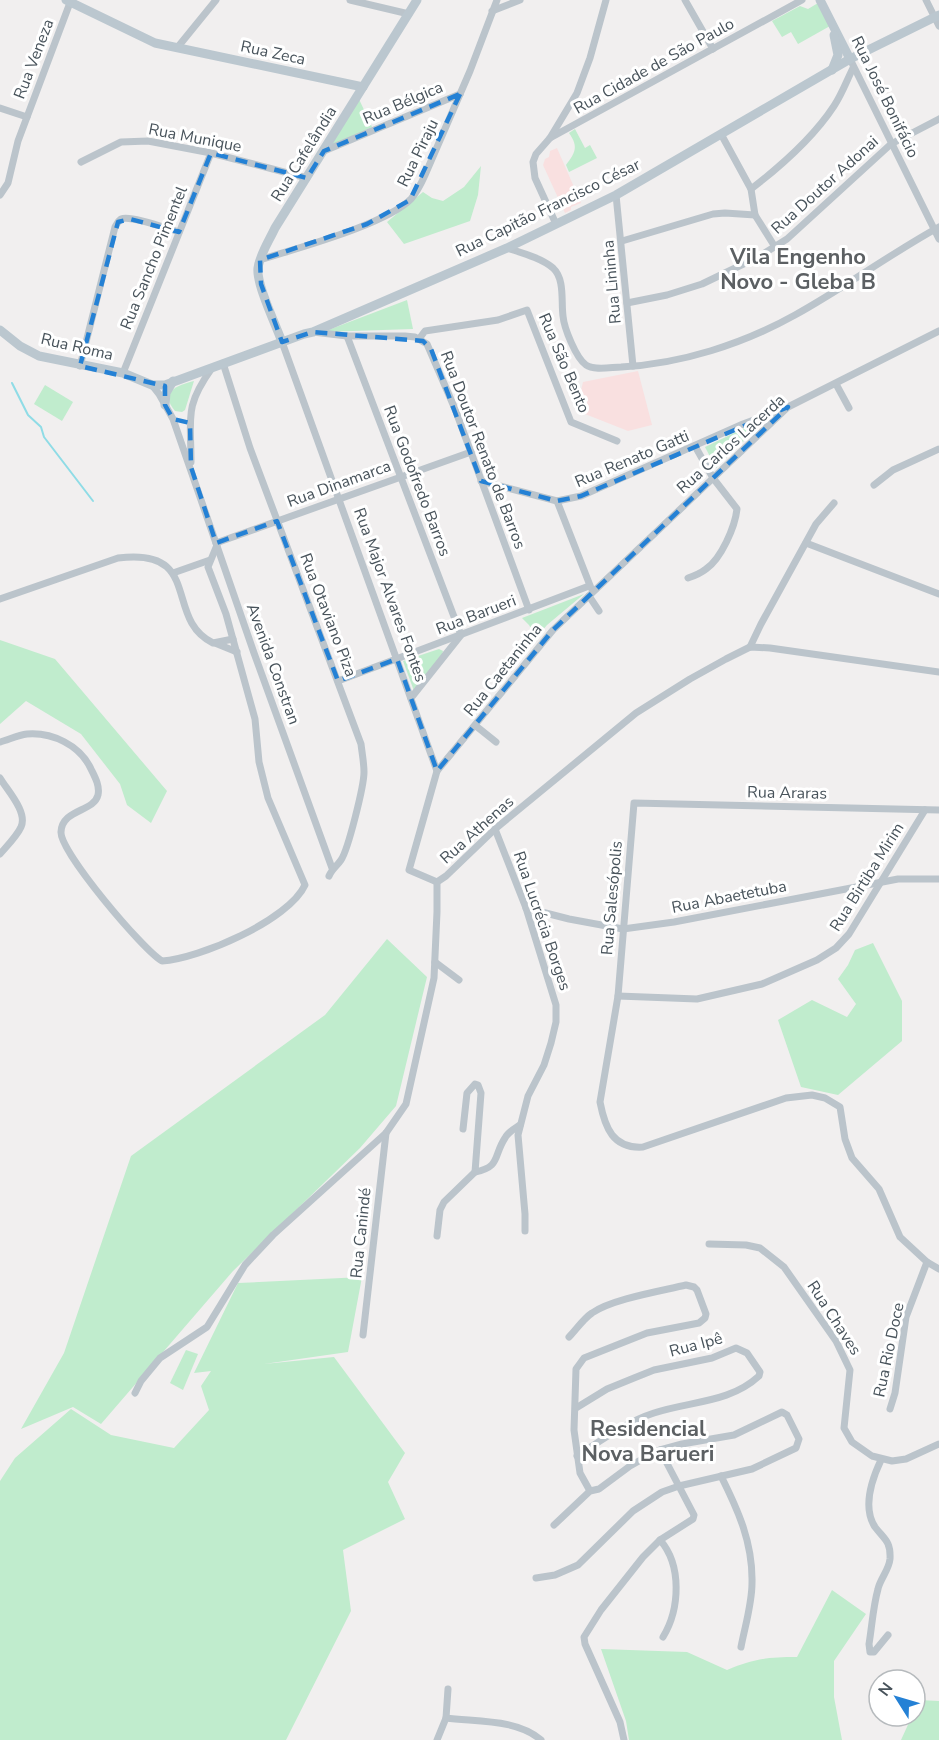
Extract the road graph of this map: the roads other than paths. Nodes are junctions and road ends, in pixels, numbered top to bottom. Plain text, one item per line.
1 (69, 0) edge
2 (216, 0) edge
3 (350, 0) edge
4 (417, 0) edge
5 (497, 0) edge
6 (520, 0) edge
7 (606, 0) edge
8 (685, 0) edge
9 (802, 0) edge
10 (820, 0) edge
11 (926, 0) edge
12 (492, 12) junction
13 (409, 14) junction
14 (938, 19) edge
15 (831, 24) junction
16 (177, 48) junction
17 (713, 49) junction
18 (852, 63) junction
19 (831, 70) junction
20 (363, 87) junction
21 (460, 94) junction
22 (0, 108) edge
23 (27, 117) junction
24 (939, 119) edge
25 (721, 134) junction
26 (550, 138) junction
27 (891, 144) junction
28 (324, 151) junction
29 (211, 153) junction
30 (81, 162) dead end
31 (308, 178) junction
32 (751, 189) junction
33 (0, 195) edge
34 (616, 195) junction
35 (755, 215) junction
36 (556, 224) junction
37 (937, 228) edge
38 (179, 232) junction
39 (939, 239) edge
40 (622, 241) junction
41 (775, 247) junction
42 (507, 248) junction
43 (260, 260) junction
44 (627, 303) junction
45 (0, 330) edge
46 (939, 331) edge
47 (313, 332) junction
48 (347, 336) junction
49 (281, 337) junction
50 (419, 339) junction
51 (223, 363) junction
52 (80, 366) junction
53 (633, 366) junction
54 (213, 367) junction
55 (123, 373) junction
56 (173, 381) junction
57 (836, 384) junction
58 (152, 385) junction
59 (165, 405) junction
60 (788, 407) junction
61 (849, 408) dead end
62 (189, 417) junction
63 (173, 419) junction
64 (617, 441) dead end
65 (695, 446) junction
66 (939, 448) edge
67 (471, 452) junction
68 (191, 467) junction
69 (401, 477) junction
70 (713, 478) junction
71 (481, 481) junction
72 (874, 485) dead end
73 (339, 499) junction
74 (557, 501) junction
75 (834, 503) dead end
76 (277, 521) junction
77 (806, 543) junction
78 (216, 544) junction
79 (210, 560) junction
80 (173, 573) junction
81 (688, 578) dead end
82 (591, 591) junction
83 (939, 594) edge
84 (0, 599) edge
85 (529, 610) junction
86 (599, 611) dead end
87 (461, 635) junction
88 (233, 639) junction
89 (213, 643) junction
90 (750, 647) junction
91 (237, 652) junction
92 (397, 659) junction
93 (939, 672) edge
94 (338, 681) junction
95 (411, 698) junction
96 (476, 726) junction
97 (0, 742) edge
98 (495, 742) dead end
99 (437, 771) junction
100 (0, 778) edge
101 (634, 803) joint
102 (926, 810) junction
103 (939, 810) edge
104 (495, 829) junction
105 (0, 854) edge
106 (331, 872) joint
107 (939, 879) edge
108 (437, 882) junction
109 (879, 884) junction
110 (526, 908) junction
111 (623, 929) junction
112 (435, 962) junction
113 (459, 980) dead end
114 (618, 996) junction
115 (520, 1125) junction
116 (463, 1129) dead end
117 (386, 1133) junction
118 (475, 1172) junction
119 (525, 1231) dead end
120 (437, 1236) dead end
121 (709, 1244) dead end
122 (927, 1262) junction
123 (939, 1269) edge
124 (363, 1335) dead end
125 (569, 1337) dead end
126 (135, 1393) dead end
127 (576, 1408) junction
128 (890, 1409) dead end
129 (939, 1444) edge
130 (660, 1450) junction
131 (578, 1456) junction
132 (881, 1460) junction
133 (721, 1476) junction
134 (679, 1486) junction
135 (590, 1491) junction
136 (554, 1525) dead end
137 (660, 1540) junction
138 (536, 1578) dead end
139 (888, 1635) dead end
140 (663, 1637) dead end
141 (741, 1647) dead end
142 (448, 1689) dead end
143 (446, 1719) junction
144 (437, 1740) edge
145 (541, 1740) edge
146 (624, 1740) edge

1 - 16 street, Rua Zeca
1 - 23 street, Rua Veneza
2 - 16 street
3 - 13 street
4 - 13 street, Rua Cafelândia
5 - 12 street, Rua Piraju
6 - 12 street
7 - 26 street
8 - 17 street
9 - 17 street, Rua Cidade de São Paulo
10 - 15 street, Rua José Bonifácio
11 - 14 street
12 - 21 street, Rua Piraju
13 - 20 street, Rua Cafelândia
14 - 18 street, Rua Capitão Francisco César
15 - 18 street, Rua José Bonifácio
15 - 19 street
16 - 20 street, Rua Zeca
17 - 26 street, Rua Cidade de São Paulo
18 - 19 street, Rua Capitão Francisco César
18 - 27 street, Rua José Bonifácio
18 - 32 street
19 - 25 street, Rua Capitão Francisco César
20 - 28 street, Rua Cafelândia
21 - 28 street, Rua Bélgica
21 - 43 street, Rua Piraju
22 - 23 street
23 - 33 street, Rua Veneza
24 - 27 street, Rua Doutor Adonai
25 - 32 street
25 - 34 street, Rua Capitão Francisco César
26 - 36 street
27 - 37 street, Rua José Bonifácio
27 - 41 street, Rua Doutor Adonai
28 - 31 street, Rua Cafelândia
29 - 30 street, Rua Munique
29 - 31 street, Rua Munique
29 - 38 street, Rua Sancho Pimentel
31 - 43 street, Rua Cafelândia
32 - 35 street
34 - 36 street, Rua Capitão Francisco César
34 - 40 street, Rua Lininha
35 - 40 street
35 - 41 street
36 - 42 street, Rua Capitão Francisco César
37 - 39 street, Rua José Bonifácio
37 - 53 street
38 - 52 street
38 - 55 street, Rua Sancho Pimentel
40 - 44 street, Rua Lininha
41 - 44 street, Rua Doutor Adonai
42 - 47 street, Rua Capitão Francisco César
42 - 53 street
43 - 49 street
44 - 53 street, Rua Lininha
45 - 52 street, Rua Roma
46 - 57 street, Rua Carlos Lacerda
47 - 48 street, Rua Doutor Renato de Barros
47 - 49 street, Rua Capitão Francisco César
48 - 50 street, Rua Doutor Renato de Barros
48 - 69 street, Rua Godofredo Barros
49 - 51 street, Rua Capitão Francisco César
49 - 73 street, Rua Major Alvares Fontes
50 - 64 street, Rua São Bento
50 - 67 street, Rua Doutor Renato de Barros
51 - 54 street, Rua Capitão Francisco César
51 - 76 street, Rua Otaviano Piza
52 - 55 street, Rua Roma
54 - 56 street, Rua Capitão Francisco César
54 - 62 street, Avenida Constran
55 - 58 street, Rua Roma
56 - 58 street, Rua Capitão Francisco César
56 - 59 street
57 - 60 street, Rua Carlos Lacerda
57 - 61 street
58 - 59 street, Avenida Constran
59 - 63 street, Avenida Constran
60 - 65 street, Rua Renato Gatti
60 - 70 street, Rua Carlos Lacerda
62 - 63 street
62 - 68 street, Avenida Constran
63 - 68 street, Avenida Constran
65 - 70 street
65 - 74 street, Rua Renato Gatti
66 - 72 street
67 - 69 street, Rua Dinamarca
67 - 71 street, Rua Doutor Renato de Barros
68 - 78 street, Avenida Constran
69 - 73 street, Rua Dinamarca
69 - 87 street, Rua Godofredo Barros
70 - 81 street
70 - 82 street, Rua Carlos Lacerda
71 - 74 street, Rua Renato Gatti
71 - 85 street, Rua Doutor Renato de Barros
73 - 76 street, Rua Dinamarca
73 - 92 street, Rua Major Alvares Fontes
74 - 82 street
75 - 77 street
76 - 78 street, Rua Dinamarca
76 - 94 street, Rua Otaviano Piza
77 - 83 street
77 - 90 street
78 - 79 street
78 - 106 street, Avenida Constran
79 - 80 street
79 - 88 street
80 - 84 street
80 - 89 street
82 - 85 street, Rua Barueri
82 - 86 street
82 - 96 street, Rua Caetaninha
85 - 87 street, Rua Barueri
87 - 92 street, Rua Barueri
87 - 95 street
88 - 89 street, Avenida Constran
88 - 91 street
89 - 91 street
90 - 93 street
90 - 104 street, Rua Athenas
91 - 97 street
92 - 94 street, Rua Barueri
92 - 95 street, Rua Major Alvares Fontes
94 - 106 street, Rua Otaviano Piza
95 - 99 street, Rua Major Alvares Fontes
96 - 98 street
96 - 99 street, Rua Caetaninha
99 - 108 street
100 - 105 street
101 - 102 street, Rua Araras
101 - 111 street, Rua Salesópolis
102 - 103 street, Rua Araras
102 - 109 street, Rua Birtiba Mirim
104 - 108 street, Rua Athenas
104 - 110 street, Rua Lucrécia Borges
107 - 109 street, Rua Abaetetuba
108 - 112 street, Rua Athenas
109 - 111 street, Rua Abaetetuba
109 - 114 street, Rua Birtiba Mirim
110 - 111 street, Rua Abaetetuba
110 - 115 street, Rua Lucrécia Borges
111 - 114 street, Rua Salesópolis
112 - 113 street
112 - 117 street, Rua Athenas
114 - 122 street, Rua Salesópolis
115 - 118 street, Rua Lucrécia Borges
115 - 119 street, Rua Lucrécia Borges
116 - 118 street
117 - 124 street, Rua Canindé
117 - 126 street, Rua Athenas
118 - 120 street, Rua Lucrécia Borges
121 - 132 street, Rua Chaves
122 - 123 street, Rua Salesópolis
122 - 128 street, Rua Rio Doce
125 - 127 street
127 - 131 street
127 - 131 street, Rua Ipê
129 - 132 street
130 - 133 street
130 - 134 street
130 - 135 street
131 - 135 street
132 - 139 street
133 - 134 street
133 - 141 street
134 - 137 street
134 - 138 street
135 - 136 street
137 - 140 street
137 - 146 street
142 - 143 street
143 - 144 street
143 - 145 street

